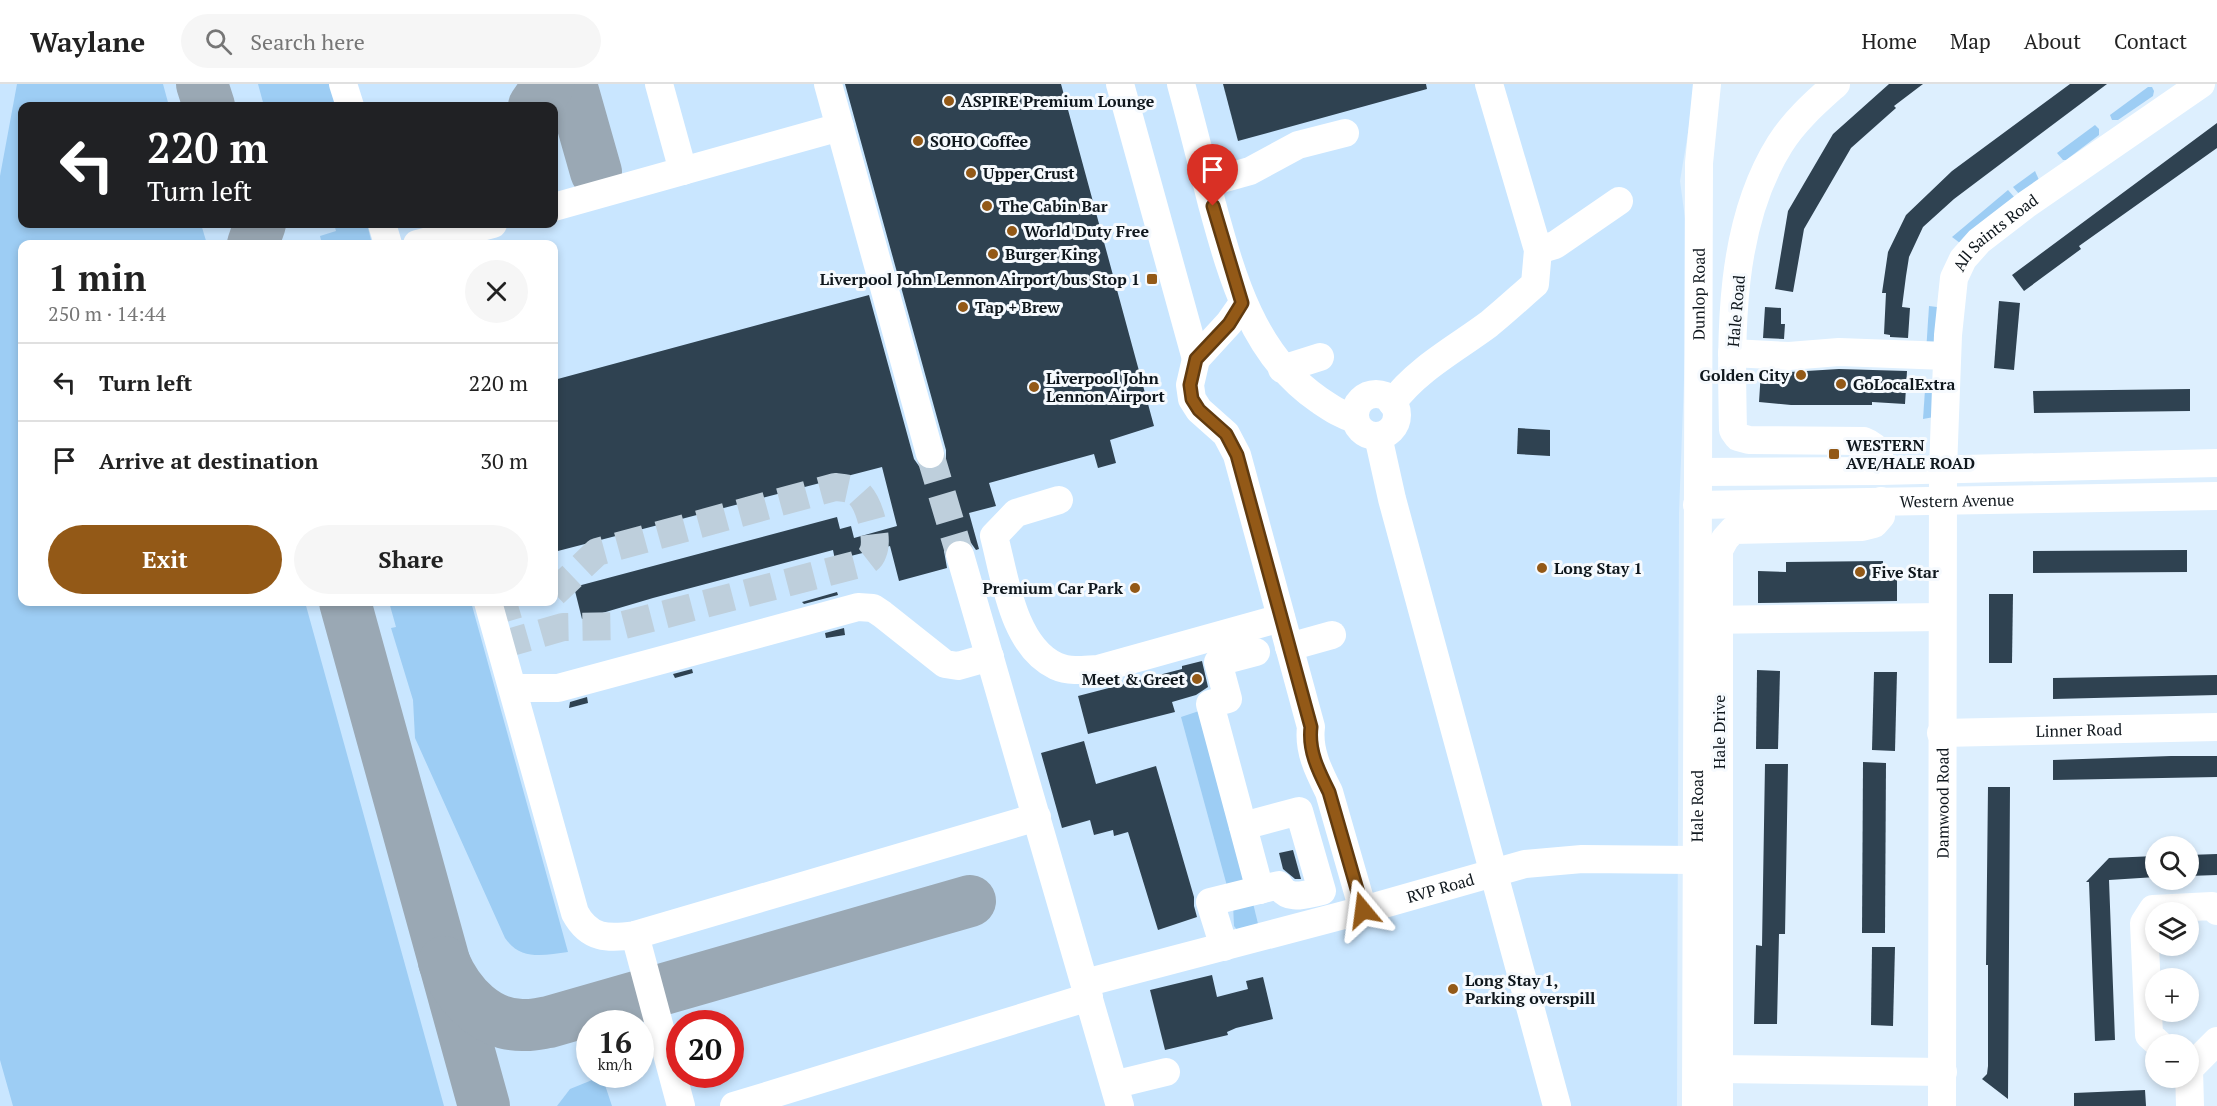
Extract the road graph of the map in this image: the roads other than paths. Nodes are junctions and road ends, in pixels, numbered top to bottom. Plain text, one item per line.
1 (343, 84) edge
2 (659, 84) edge
3 (828, 84) edge
4 (1120, 84) edge
5 (1181, 84) edge
6 (1489, 84) edge
7 (1707, 84) edge
8 (1836, 84) edge
9 (2200, 84) edge
10 (349, 102) edge
11 (840, 127) junction
12 (1345, 133) dead end
13 (683, 171) junction
14 (1207, 183) junction
15 (1619, 201) dead end
16 (558, 206) edge
17 (477, 228) edge
18 (1699, 228) junction
19 (1744, 231) junction
20 (432, 240) edge
21 (1538, 250) junction
22 (1242, 303) junction
23 (1732, 353) junction
24 (1947, 356) junction
25 (1320, 357) dead end
26 (1196, 359) junction
27 (1282, 369) junction
28 (1392, 403) junction
29 (1355, 418) junction
30 (1378, 436) junction
31 (930, 454) tunnel mouth
32 (2217, 463) edge
33 (1943, 469) junction
34 (1881, 471) junction
35 (1698, 472) junction
36 (2217, 496) edge
37 (1059, 500) dead end
38 (1881, 501) junction
39 (1943, 501) junction
40 (1697, 505) junction
41 (960, 555) tunnel mouth
42 (489, 606) edge
43 (1942, 617) junction
44 (1281, 618) junction
45 (1708, 620) junction
46 (1332, 635) dead end
47 (1289, 647) junction
48 (1256, 652) dead end
49 (990, 657) junction
50 (513, 688) junction
51 (2217, 727) edge
52 (1941, 733) junction
53 (1037, 818) junction
54 (1243, 826) junction
55 (1695, 860) junction
56 (1260, 890) junction
57 (1363, 910) junction
58 (2217, 911) edge
59 (635, 934) junction
60 (1224, 947) junction
61 (1090, 986) junction
62 (2149, 1034) edge
63 (2217, 1041) edge
64 (2199, 1059) edge
65 (1718, 1069) junction
66 (1166, 1072) dead end
67 (1943, 1072) junction
68 (2190, 1088) edge
69 (1121, 1097) edge
70 (681, 1106) edge
71 (734, 1106) edge
72 (1557, 1106) edge
73 (1696, 1106) edge
74 (1719, 1106) edge
75 (1942, 1106) edge
76 (2190, 1106) edge

1 - 10 street
2 - 13 street
3 - 11 street
4 - 26 street
5 - 14 street
6 - 21 street
7 - 18 street, Dunlop Road
8 - 19 street, Hale Road
9 - 24 street, All Saints Road
11 - 13 street
11 - 31 street
12 - 14 street
13 - 16 street
14 - 22 street
15 - 21 street
17 - 20 street
18 - 19 street
18 - 35 street, Dunlop Road
19 - 23 street, Hale Road
21 - 28 street
22 - 26 street
22 - 27 street
23 - 24 street
23 - 34 street, Hale Road
24 - 33 street, All Saints Road
25 - 27 street
26 - 44 street
27 - 29 street
28 - 29 street
28 - 30 street
29 - 30 street
30 - 72 street
32 - 33 street, Western Avenue
33 - 34 street, Western Avenue
33 - 39 street, All Saints Road
34 - 35 street, Western Avenue
35 - 40 street, Dunlop Road
36 - 39 street, Western Avenue
37 - 44 street
38 - 39 street, Western Avenue
38 - 40 street, Western Avenue
38 - 45 street, Hale Drive
39 - 43 street, Damwood Road
40 - 45 street, Hale Road
41 - 49 street
42 - 50 street
43 - 45 street
43 - 52 street, Damwood Road
44 - 47 street
45 - 55 street, Hale Road
45 - 65 street, Hale Drive
46 - 47 street
47 - 57 street
48 - 54 street
49 - 50 street
49 - 53 street
50 - 59 street
51 - 52 street, Linner Road
52 - 67 street, Damwood Road
53 - 59 street
53 - 61 street
54 - 56 street
54 - 56 street
55 - 57 street, RVP Road
55 - 73 street, Hale Road
56 - 60 street
57 - 60 street, RVP Road
58 - 62 street
59 - 70 street
60 - 61 street, RVP Road
61 - 69 street
61 - 71 street, RVP Road
63 - 64 street
65 - 67 street
65 - 74 street, Hale Drive
66 - 69 street
67 - 75 street, Damwood Road
68 - 76 street

